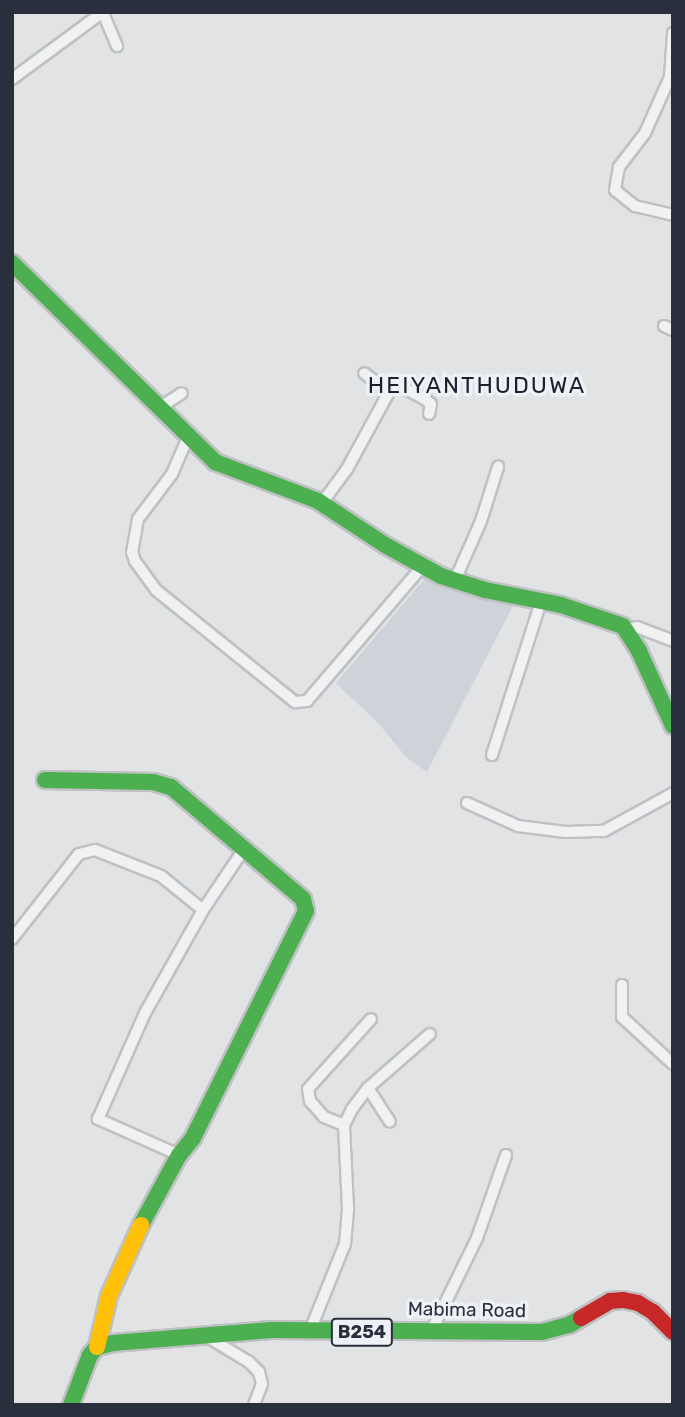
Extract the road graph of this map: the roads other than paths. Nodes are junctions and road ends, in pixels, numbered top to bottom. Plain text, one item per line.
1 (103, 13) edge
2 (673, 33) edge
3 (117, 46) dead end
4 (12, 79) edge
5 (673, 215) edge
6 (12, 263) edge
7 (364, 373) dead end
8 (387, 389) junction
9 (182, 393) dead end
10 (159, 408) junction
11 (429, 414) dead end
12 (188, 438) junction
13 (498, 467) dead end
14 (322, 503) junction
15 (422, 566) junction
16 (455, 580) junction
17 (541, 601) junction
18 (627, 629) junction
19 (673, 641) edge
20 (673, 726) edge
21 (492, 755) dead end
22 (45, 780) dead end
23 (673, 793) edge
24 (467, 803) dead end
25 (244, 849) junction
26 (203, 910) junction
27 (12, 939) edge
28 (622, 985) dead end
29 (371, 1019) dead end
30 (430, 1034) dead end
31 (673, 1064) edge
32 (368, 1088) junction
33 (390, 1122) dead end
34 (344, 1125) junction
35 (179, 1155) junction
36 (506, 1155) dead end
37 (432, 1330) junction
38 (673, 1332) edge
39 (309, 1333) junction
40 (203, 1335) junction
41 (97, 1347) junction
42 (71, 1405) edge
43 (254, 1405) edge

1 - 3 street
1 - 4 street
2 - 5 street
6 - 10 street
7 - 8 street
8 - 11 street
8 - 14 street
9 - 10 street
10 - 12 street
12 - 14 street
12 - 15 street
13 - 16 street
14 - 15 street
15 - 16 street
16 - 17 street
17 - 18 street
17 - 21 street
18 - 19 street
18 - 20 street
22 - 25 street
23 - 24 street
25 - 26 street
25 - 35 street
26 - 27 street
26 - 35 street
28 - 31 street
29 - 34 street
30 - 32 street
32 - 33 street
32 - 34 street
34 - 39 street
35 - 41 street
36 - 37 street
37 - 38 street, Mabima Road / B254
37 - 39 street, Mabima Road / B254
39 - 40 street, Mabima Road / B254
40 - 41 street, Mabima Road / B254
40 - 43 street
41 - 42 street

